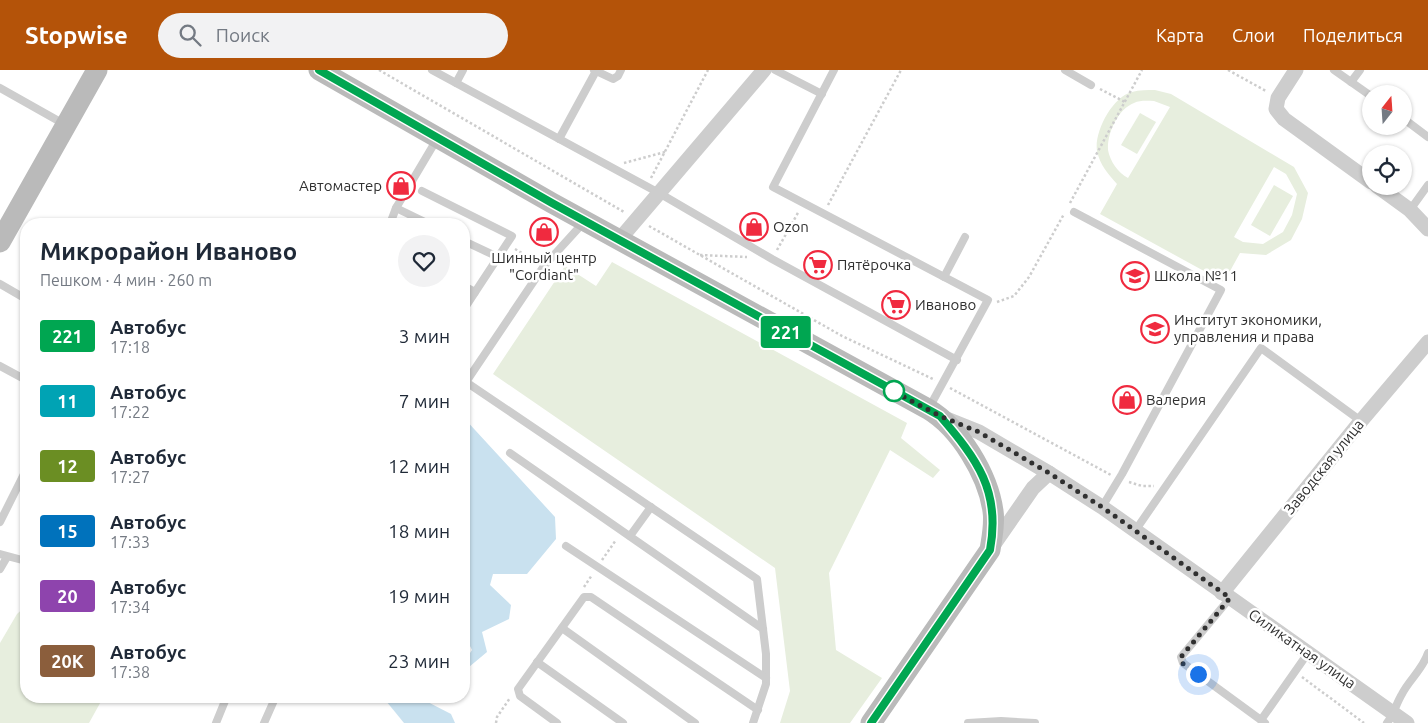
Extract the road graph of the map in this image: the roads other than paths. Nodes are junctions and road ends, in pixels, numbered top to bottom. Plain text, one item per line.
1 (97, 70) edge
2 (432, 70) edge
3 (463, 70) edge
4 (622, 70) edge
5 (764, 70) edge
6 (775, 70) edge
7 (834, 70) edge
8 (1065, 70) edge
9 (1296, 70) edge
10 (1334, 70) edge
11 (1360, 70) edge
12 (595, 71) edge
13 (333, 73) edge
14 (1351, 82) junction
15 (456, 83) junction
16 (1091, 84) road end
17 (0, 88) edge
18 (1362, 90) edge
19 (822, 94) junction
20 (66, 125) junction
21 (1412, 125) edge
22 (1428, 137) edge
23 (438, 138) junction
24 (559, 139) junction
25 (1362, 175) edge
26 (1428, 185) edge
27 (653, 190) junction
28 (422, 191) dead end
29 (1389, 195) edge
30 (396, 208) junction
31 (1410, 210) junction
32 (1074, 212) dead end
33 (392, 218) edge
34 (417, 218) edge
35 (585, 221) junction
36 (1428, 229) edge
37 (965, 237) dead end
38 (619, 240) junction
39 (0, 242) edge
40 (470, 244) edge
41 (498, 257) junction
42 (944, 277) junction
43 (0, 284) edge
44 (470, 289) edge
45 (475, 292) junction
46 (20, 296) edge
47 (470, 300) edge
48 (1428, 342) edge
49 (956, 360) junction
50 (0, 366) edge
51 (470, 375) edge
52 (20, 377) edge
53 (470, 385) edge
54 (934, 413) junction
55 (1360, 421) junction
56 (510, 453) dead end
57 (1049, 473) junction
58 (20, 482) edge
59 (651, 507) junction
60 (1102, 507) junction
61 (0, 522) edge
62 (1134, 530) junction
63 (630, 536) junction
64 (566, 546) dead end
65 (990, 550) junction
66 (4, 555) edge
67 (20, 559) edge
68 (0, 569) edge
69 (1226, 596) junction
70 (562, 628) junction
71 (763, 629) junction
72 (1308, 653) junction
73 (1428, 654) edge
74 (537, 662) junction
75 (766, 678) junction
76 (224, 703) edge
77 (273, 703) edge
78 (758, 710) junction
79 (1391, 718) edge
80 (1263, 722) edge
81 (216, 723) edge
82 (264, 723) edge
83 (557, 723) edge
84 (623, 723) edge
85 (695, 723) edge
86 (753, 723) edge
87 (871, 723) edge
88 (968, 723) edge
89 (1035, 723) edge
90 (1407, 723) edge

1 - 20 street
2 - 15 lane
3 - 15 lane
4 - 12 lane
5 - 27 street
6 - 19 lane
7 - 19 lane
8 - 16 lane
9 - 25 street
10 - 14 lane
11 - 14 lane
12 - 24 lane
13 - 23 street
14 - 18 lane
15 - 24 lane
17 - 20 lane
19 - 42 lane
20 - 39 street
21 - 22 lane
23 - 30 lane
23 - 35 street
24 - 27 lane
26 - 31 lane
27 - 38 street
27 - 49 lane
28 - 41 lane
29 - 31 street
30 - 33 lane
30 - 34 lane
31 - 36 street
32 - 60 lane
35 - 38 street
35 - 51 lane
37 - 42 lane
38 - 54 street
40 - 41 lane
41 - 45 lane
42 - 49 lane
43 - 46 lane
44 - 45 lane
45 - 47 lane
48 - 55 street, Заводская улица
49 - 54 lane
50 - 52 lane
53 - 59 lane
54 - 57 street, Силикатная улица
54 - 65 street
55 - 62 lane
55 - 69 street, Заводская улица
56 - 63 lane
57 - 60 street, Силикатная улица
57 - 65 street
58 - 61 lane
59 - 63 lane
59 - 71 lane
60 - 62 street, Силикатная улица
62 - 69 street, Силикатная улица
63 - 71 lane
64 - 75 lane
65 - 87 street
66 - 67 lane
66 - 68 lane
69 - 72 street, Силикатная улица
69 - 80 lane
70 - 74 lane
70 - 78 lane
70 - 85 lane
71 - 75 lane
72 - 79 street, Силикатная улица
72 - 80 lane
73 - 79 lane
74 - 83 lane
74 - 84 lane
75 - 78 lane
76 - 81 lane
77 - 82 lane
78 - 86 lane
79 - 90 street, Силикатная улица
88 - 89 lane

